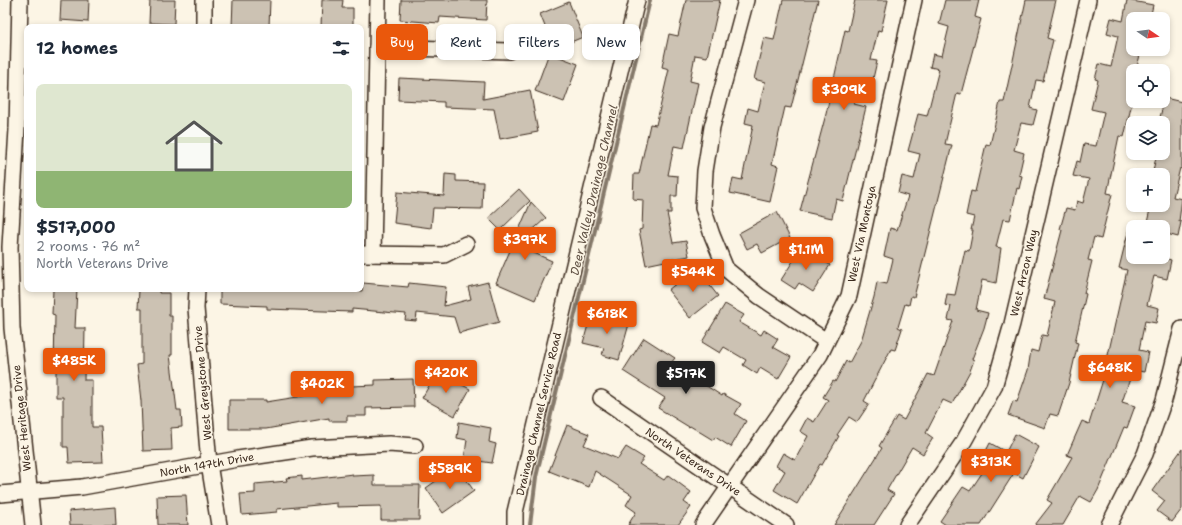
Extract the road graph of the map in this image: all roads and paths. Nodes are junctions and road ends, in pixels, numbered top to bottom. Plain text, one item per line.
1 (20, 0) edge
2 (204, 0) edge
3 (378, 0) edge
4 (637, 0) edge
5 (746, 0) edge
6 (914, 0) edge
7 (1088, 0) edge
8 (204, 24) edge
9 (377, 24) edge
10 (428, 49) edge
11 (504, 52) edge
12 (376, 60) edge
13 (466, 244) dead end
14 (367, 254) edge
15 (197, 292) edge
16 (1182, 329) edge
17 (826, 341) junction
18 (601, 398) dead end
19 (415, 446) dead end
20 (209, 464) junction
21 (728, 486) junction
22 (29, 492) junction
23 (0, 494) edge
24 (33, 525) edge
25 (219, 525) edge
26 (515, 525) edge
27 (703, 525) edge
28 (786, 525) edge
29 (907, 525) edge
30 (1109, 525) edge

1 - 22 street, West Heritage Drive
2 - 8 street
3 - 9 street
4 - 26 street, Drainage Channel Service Road
5 - 17 street
6 - 17 street, West Via Montoya
7 - 29 street, West Arzon Way
10 - 11 street
12 - 14 street
13 - 14 street
15 - 20 street, West Greystone Drive
16 - 30 street
17 - 21 street, West Via Montoya
18 - 21 street, North Veterans Drive
19 - 20 street, North 147th Drive
20 - 22 street, North 147th Drive
20 - 25 street, West Greystone Drive
21 - 27 street, West Via Montoya
21 - 28 street, North Veterans Drive
22 - 23 street, North 147th Drive
22 - 24 street, West Heritage Drive

